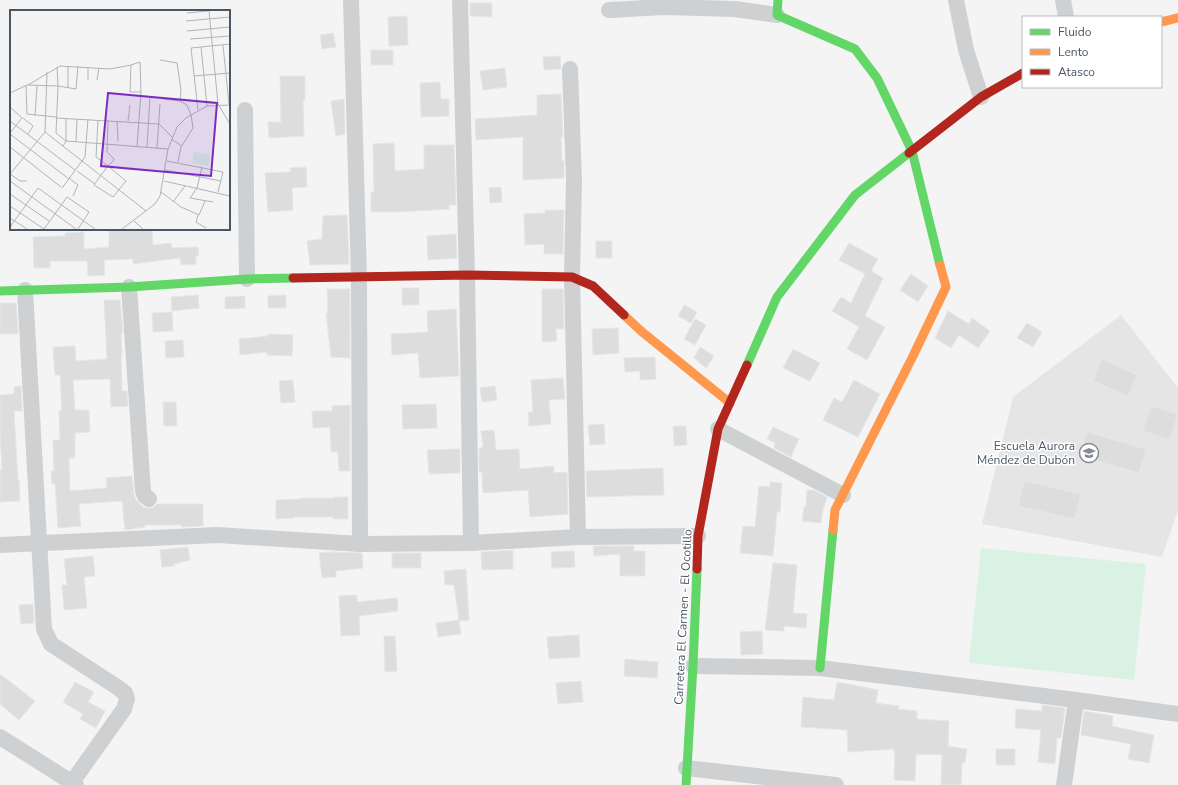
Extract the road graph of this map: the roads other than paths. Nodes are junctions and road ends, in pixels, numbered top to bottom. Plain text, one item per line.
1 (351, 0) edge
2 (460, 0) edge
3 (956, 0) edge
4 (1062, 0) edge
5 (778, 7) edge
6 (609, 10) dead end
7 (1066, 16) edge
8 (1178, 18) edge
9 (1162, 22) edge
10 (570, 69) dead end
11 (1022, 74) edge
12 (981, 97) junction
13 (245, 110) dead end
14 (912, 151) junction
15 (467, 275) junction
16 (359, 276) junction
17 (572, 277) junction
18 (247, 279) junction
19 (129, 287) junction
20 (25, 290) junction
21 (0, 291) edge
22 (730, 403) junction
23 (718, 429) junction
24 (843, 495) junction
25 (149, 499) dead end
26 (698, 536) junction
27 (578, 537) junction
28 (471, 543) junction
29 (39, 544) junction
30 (360, 544) junction
31 (0, 546) edge
32 (693, 666) junction
33 (820, 668) junction
34 (1076, 700) junction
35 (1178, 714) edge
36 (0, 737) edge
37 (686, 768) junction
38 (73, 784) edge
39 (686, 785) edge
40 (836, 785) edge
41 (1064, 785) edge

1 - 16 street
2 - 15 street
3 - 12 street
4 - 7 street
5 - 6 street
5 - 14 street
8 - 9 street
10 - 17 street
11 - 12 street, Carretera El Carmen - El Ocotillo
12 - 14 street, Carretera El Carmen - El Ocotillo
13 - 18 street
14 - 22 street, Carretera El Carmen - El Ocotillo
14 - 24 street
15 - 16 street
15 - 17 street
15 - 28 street
16 - 18 street
16 - 30 street
17 - 22 street
17 - 27 street
18 - 19 street
19 - 20 street
19 - 25 street
20 - 21 street
20 - 29 street
22 - 23 street, Carretera El Carmen - El Ocotillo
23 - 24 street
23 - 26 street, Carretera El Carmen - El Ocotillo
24 - 33 street
26 - 27 street
26 - 32 street, Carretera El Carmen - El Ocotillo
27 - 28 street
28 - 30 street
29 - 30 street
29 - 31 street
29 - 38 street
32 - 33 street
32 - 37 street, Carretera El Carmen - El Ocotillo
33 - 34 street
34 - 35 street
34 - 41 street
36 - 38 street
37 - 39 street, Carretera El Carmen - El Ocotillo
37 - 40 street

